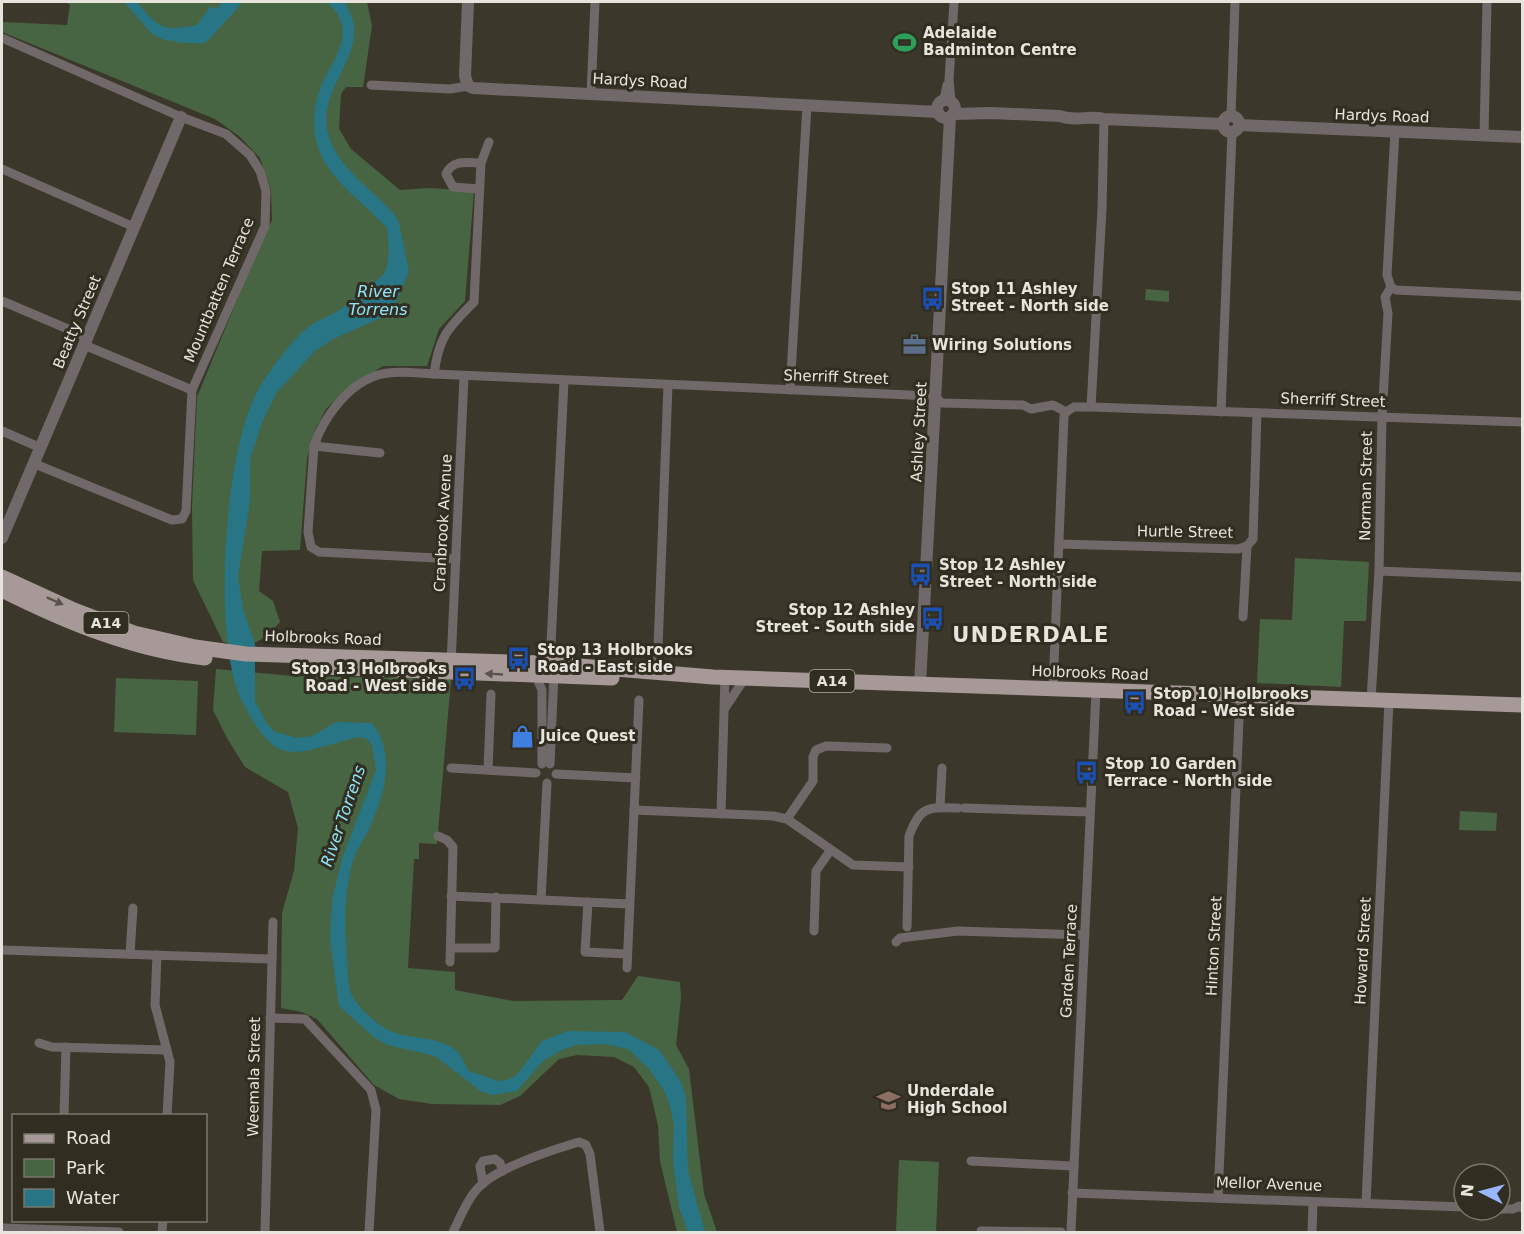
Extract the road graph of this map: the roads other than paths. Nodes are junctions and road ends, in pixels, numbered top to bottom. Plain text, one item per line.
1 (468, 2) edge
2 (595, 2) edge
3 (954, 2) edge
4 (1235, 2) edge
5 (1487, 2) edge
6 (2, 39) edge
7 (371, 85) dead end
8 (468, 86) junction
9 (591, 94) junction
10 (807, 105) junction
11 (947, 109) junction
12 (181, 117) junction
13 (1104, 119) junction
14 (1231, 124) junction
15 (1395, 131) junction
16 (1484, 135) junction
17 (1522, 137) edge
18 (489, 142) dead end
19 (481, 163) junction
20 (2, 169) edge
21 (479, 189) junction
22 (134, 227) junction
23 (1391, 287) junction
24 (1522, 296) edge
25 (2, 301) edge
26 (85, 342) junction
27 (434, 374) junction
28 (464, 376) junction
29 (564, 381) junction
30 (668, 385) junction
31 (192, 390) junction
32 (790, 390) junction
33 (935, 397) junction
34 (1091, 407) junction
35 (1066, 412) junction
36 (1221, 412) junction
37 (1257, 413) junction
38 (1382, 417) junction
39 (1522, 422) edge
40 (2, 431) edge
41 (314, 446) junction
42 (41, 448) junction
43 (380, 453) dead end
44 (35, 464) junction
45 (2, 538) edge
46 (1059, 544) junction
47 (1247, 546) junction
48 (456, 559) junction
49 (1379, 572) junction
50 (1522, 576) edge
51 (2, 578) edge
52 (2, 590) edge
53 (1244, 617) dead end
54 (211, 654) junction
55 (451, 666) junction
56 (553, 668) junction
57 (657, 674) junction
58 (536, 676) junction
59 (719, 677) junction
60 (745, 678) junction
61 (920, 684) junction
62 (1053, 689) junction
63 (1096, 691) junction
64 (491, 694) dead end
65 (1240, 697) junction
66 (639, 700) dead end
67 (1371, 700) junction
68 (1389, 701) junction
69 (1522, 705) edge
70 (724, 711) junction
71 (887, 748) dead end
72 (546, 764) junction
73 (451, 768) dead end
74 (942, 768) dead end
75 (488, 770) junction
76 (536, 773) junction
77 (556, 774) junction
78 (636, 778) junction
79 (547, 783) junction
80 (940, 808) junction
81 (634, 810) junction
82 (1090, 812) junction
83 (721, 814) junction
84 (787, 819) junction
85 (438, 836) dead end
86 (830, 851) junction
87 (909, 867) junction
88 (451, 896) junction
89 (496, 897) junction
90 (541, 900) junction
91 (588, 902) junction
92 (629, 904) junction
93 (133, 908) dead end
94 (273, 922) dead end
95 (907, 927) dead end
96 (814, 931) dead end
97 (1085, 935) junction
98 (896, 942) dead end
99 (451, 948) junction
100 (2, 950) edge
101 (130, 954) junction
102 (627, 954) junction
103 (157, 955) junction
104 (272, 959) junction
105 (450, 962) dead end
106 (627, 968) dead end
107 (270, 1018) junction
108 (39, 1043) dead end
109 (66, 1047) junction
110 (167, 1050) junction
111 (64, 1114) edge
112 (167, 1114) edge
113 (971, 1161) dead end
114 (1074, 1166) junction
115 (503, 1171) junction
116 (483, 1184) junction
117 (1072, 1193) junction
118 (1218, 1197) junction
119 (1313, 1202) junction
120 (1366, 1203) junction
121 (1452, 1207) edge
122 (59, 1225) edge
123 (2, 1228) edge
124 (981, 1231) dead end
125 (119, 1233) edge
126 (265, 1233) edge
127 (369, 1233) edge
128 (453, 1233) edge
129 (600, 1233) edge
130 (1060, 1233) edge
131 (1071, 1233) edge
132 (1312, 1233) edge

1 - 8 street
2 - 9 street
3 - 11 street, Ashley Street
4 - 14 street
5 - 16 street
6 - 12 street, Mountbatten Terrace
7 - 8 street, Hardys Road
8 - 9 street, Hardys Road
9 - 10 street, Hardys Road
10 - 11 street, Hardys Road
10 - 32 street
11 - 13 street, Hardys Road
11 - 33 street, Ashley Street
12 - 22 street, Beatty Street
12 - 31 street, Mountbatten Terrace
13 - 14 street, Hardys Road
13 - 34 street
14 - 15 street, Hardys Road
14 - 36 street
15 - 16 street, Hardys Road
15 - 23 street, Norman Street
16 - 17 street, Hardys Road
18 - 19 street
19 - 21 street
19 - 21 street
20 - 22 street
21 - 27 street
22 - 26 street, Beatty Street
23 - 24 street
23 - 38 street, Norman Street
25 - 26 street
26 - 31 street
26 - 42 street, Beatty Street
27 - 28 street, Sherriff Street
27 - 41 street, Sherriff Street
28 - 29 street, Sherriff Street
28 - 48 street, Cranbrook Avenue
29 - 30 street, Sherriff Street
29 - 56 street
30 - 32 street, Sherriff Street
30 - 57 street
31 - 44 street, Mountbatten Terrace
32 - 33 street, Sherriff Street
33 - 35 street, Sherriff Street
33 - 61 street, Ashley Street
34 - 35 street, Sherriff Street
34 - 36 street, Sherriff Street
35 - 46 street
36 - 37 street, Sherriff Street
37 - 38 street, Sherriff Street
37 - 47 street, Hurtle Street
38 - 39 street, Sherriff Street
38 - 49 street, Norman Street
40 - 42 street
41 - 43 street
41 - 48 street, Sherriff Street
42 - 44 street, Beatty Street
44 - 45 street, Beatty Street
46 - 47 street, Hurtle Street
46 - 62 street
47 - 53 street
48 - 55 street, Cranbrook Avenue
49 - 50 street
49 - 67 street, Norman Street
51 -> 54 main road, Holbrooks Road / A14
52 - 54 main road, Holbrooks Road / A14
54 - 55 main road, Holbrooks Road / A14
55 - 56 main road, Holbrooks Road / A14
58 -> 55 main road, Holbrooks Road / A14
56 - 57 main road, Holbrooks Road / A14
56 - 58 main road, Holbrooks Road / A14
56 - 72 street
57 - 59 main road, Holbrooks Road / A14
58 - 72 street
59 - 60 main road, Holbrooks Road / A14
59 - 70 street
60 - 61 main road, Holbrooks Road / A14
60 - 70 street
61 - 62 main road, Holbrooks Road / A14
62 - 63 main road, Holbrooks Road / A14
63 - 65 main road, Holbrooks Road / A14
63 - 82 street, Garden Terrace
64 - 75 street
65 - 67 main road, Holbrooks Road / A14
65 - 118 street, Hinton Street
66 - 78 street
67 - 68 main road, Holbrooks Road / A14
68 - 69 main road, Holbrooks Road / A14
68 - 120 street, Howard Street
70 - 83 street
71 - 84 street
72 - 76 street
72 - 77 street
73 - 75 street
74 - 80 street
75 - 76 street
76 - 79 street
77 - 78 street
77 - 79 street
78 - 81 street
79 - 90 street
80 - 82 street
80 - 87 street
81 - 83 street
81 - 92 street
82 - 97 street, Garden Terrace
83 - 84 street
84 - 86 street
85 - 88 street
86 - 87 street
86 - 96 street
87 - 95 street
88 - 89 street
88 - 99 street
89 - 90 street
89 - 99 street
90 - 91 street
91 - 92 street
91 - 102 street
92 - 102 street
93 - 101 street
94 - 104 street, Weemala Street
97 - 98 street
97 - 114 street, Garden Terrace
99 - 105 street
100 - 101 street
101 - 103 street
102 - 106 street
103 - 104 street
103 - 110 street
104 - 107 street, Weemala Street
107 - 126 street, Weemala Street
107 - 127 street
108 - 109 street
109 - 110 street
109 - 111 street
110 - 112 street
113 - 114 street
114 - 117 street, Garden Terrace
115 - 116 street
115 - 116 street
115 - 129 street
116 - 128 street
117 - 118 street, Mellor Avenue
117 - 131 street, Garden Terrace
118 - 119 street, Mellor Avenue
119 - 120 street, Mellor Avenue
119 - 132 street
120 - 121 street, Mellor Avenue
122 - 123 street
122 - 125 street
124 - 130 street

